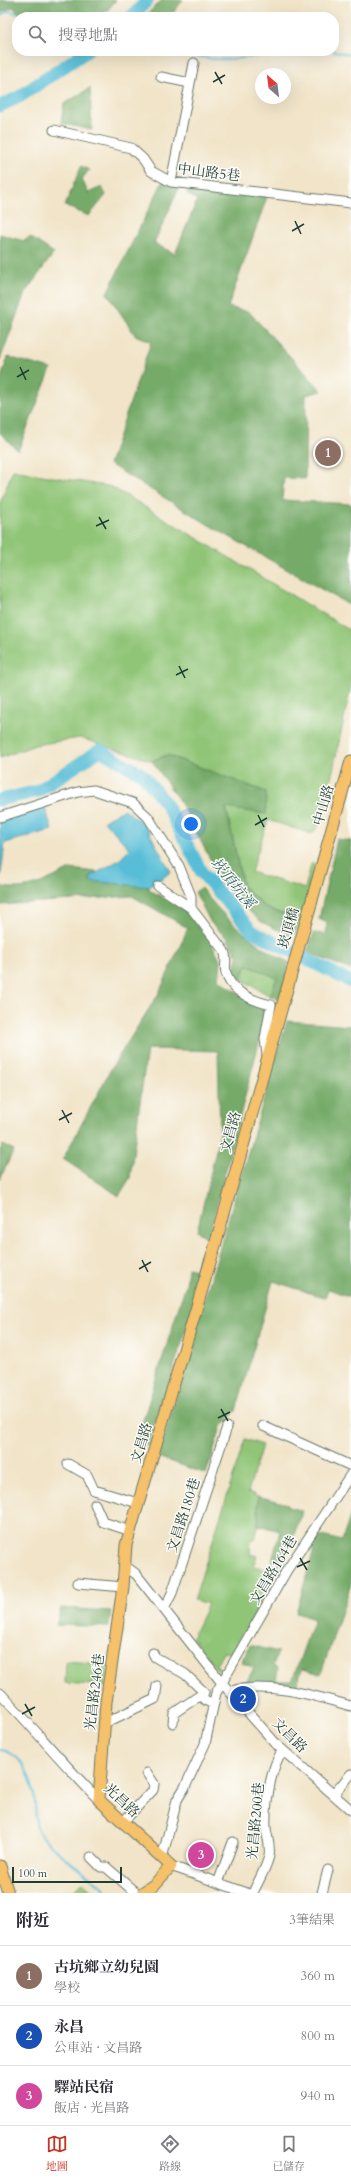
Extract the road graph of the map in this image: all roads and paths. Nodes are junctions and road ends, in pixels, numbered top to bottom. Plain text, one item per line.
1 (194, 63) dead end
2 (161, 77) dead end
3 (190, 83) junction
4 (54, 130) dead end
5 (171, 182) junction
6 (351, 204) edge
7 (351, 761) edge
8 (0, 817) edge
9 (325, 856) joint
10 (158, 886) dead end
11 (191, 908) junction
12 (280, 1009) joint
13 (267, 1055) junction
14 (263, 1426) dead end
15 (227, 1427) dead end
16 (68, 1464) dead end
17 (351, 1466) edge
18 (351, 1474) edge
19 (138, 1503) junction
20 (95, 1504) dead end
21 (131, 1531) junction
22 (125, 1566) junction
23 (78, 1583) dead end
24 (123, 1587) junction
25 (164, 1609) junction
26 (153, 1653) dead end
27 (222, 1683) junction
28 (157, 1686) dead end
29 (230, 1692) junction
30 (0, 1693) edge
31 (202, 1697) junction
32 (214, 1704) junction
33 (351, 1706) edge
34 (105, 1723) junction
35 (173, 1723) dead end
36 (283, 1750) junction
37 (147, 1773) dead end
38 (351, 1774) edge
39 (334, 1794) junction
40 (99, 1800) junction
41 (351, 1810) edge
42 (123, 1822) junction
43 (233, 1842) dead end
44 (91, 1857) dead end
45 (162, 1858) junction
46 (0, 1866) edge
47 (172, 1866) junction
48 (328, 1870) dead end
49 (220, 1887) edge
50 (8, 1893) edge
51 (136, 1893) edge
52 (142, 1893) edge
53 (247, 1893) edge
54 (253, 1893) edge
55 (322, 1893) edge

1 - 3 street
2 - 3 street
3 - 5 street
4 - 5 street, 中山路5巷
5 - 6 street, 中山路5巷
7 - 9 main road, 中山路
8 - 11 street
9 - 12 main road, 崁頂橋
10 - 11 street
11 - 13 street
12 - 13 main road, 文昌路
13 - 19 main road, 文昌路
14 - 17 street
15 - 25 street, 文昌路180巷
16 - 19 street
18 - 27 street, 文昌路164巷
19 - 21 main road, 文昌路
20 - 21 street
21 - 22 main road, 文昌路
22 - 24 main road, 光昌路246巷
22 - 25 street, 文昌路
23 - 24 street
24 - 34 main road, 光昌路246巷
25 - 27 street, 文昌路
26 - 31 street
27 - 29 street, 文昌路
27 - 32 street, 文昌路164巷
28 - 34 street
29 - 33 street
29 - 36 street, 文昌路
30 - 40 street, 光昌路
31 - 32 street
31 - 35 street
32 - 45 street, 文昌路164巷
34 - 40 main road, 光昌路246巷
36 - 39 street, 文昌路
36 - 54 street, 光昌路200巷
37 - 42 street
38 - 39 street
39 - 41 street, 文昌路
40 - 42 main road, 光昌路
42 - 45 main road, 光昌路
43 - 49 street
44 - 51 street
45 - 47 main road, 光昌路
46 - 50 main road
47 - 49 street, 光昌路
47 - 52 main road
48 - 55 street
49 - 53 street, 光昌路

